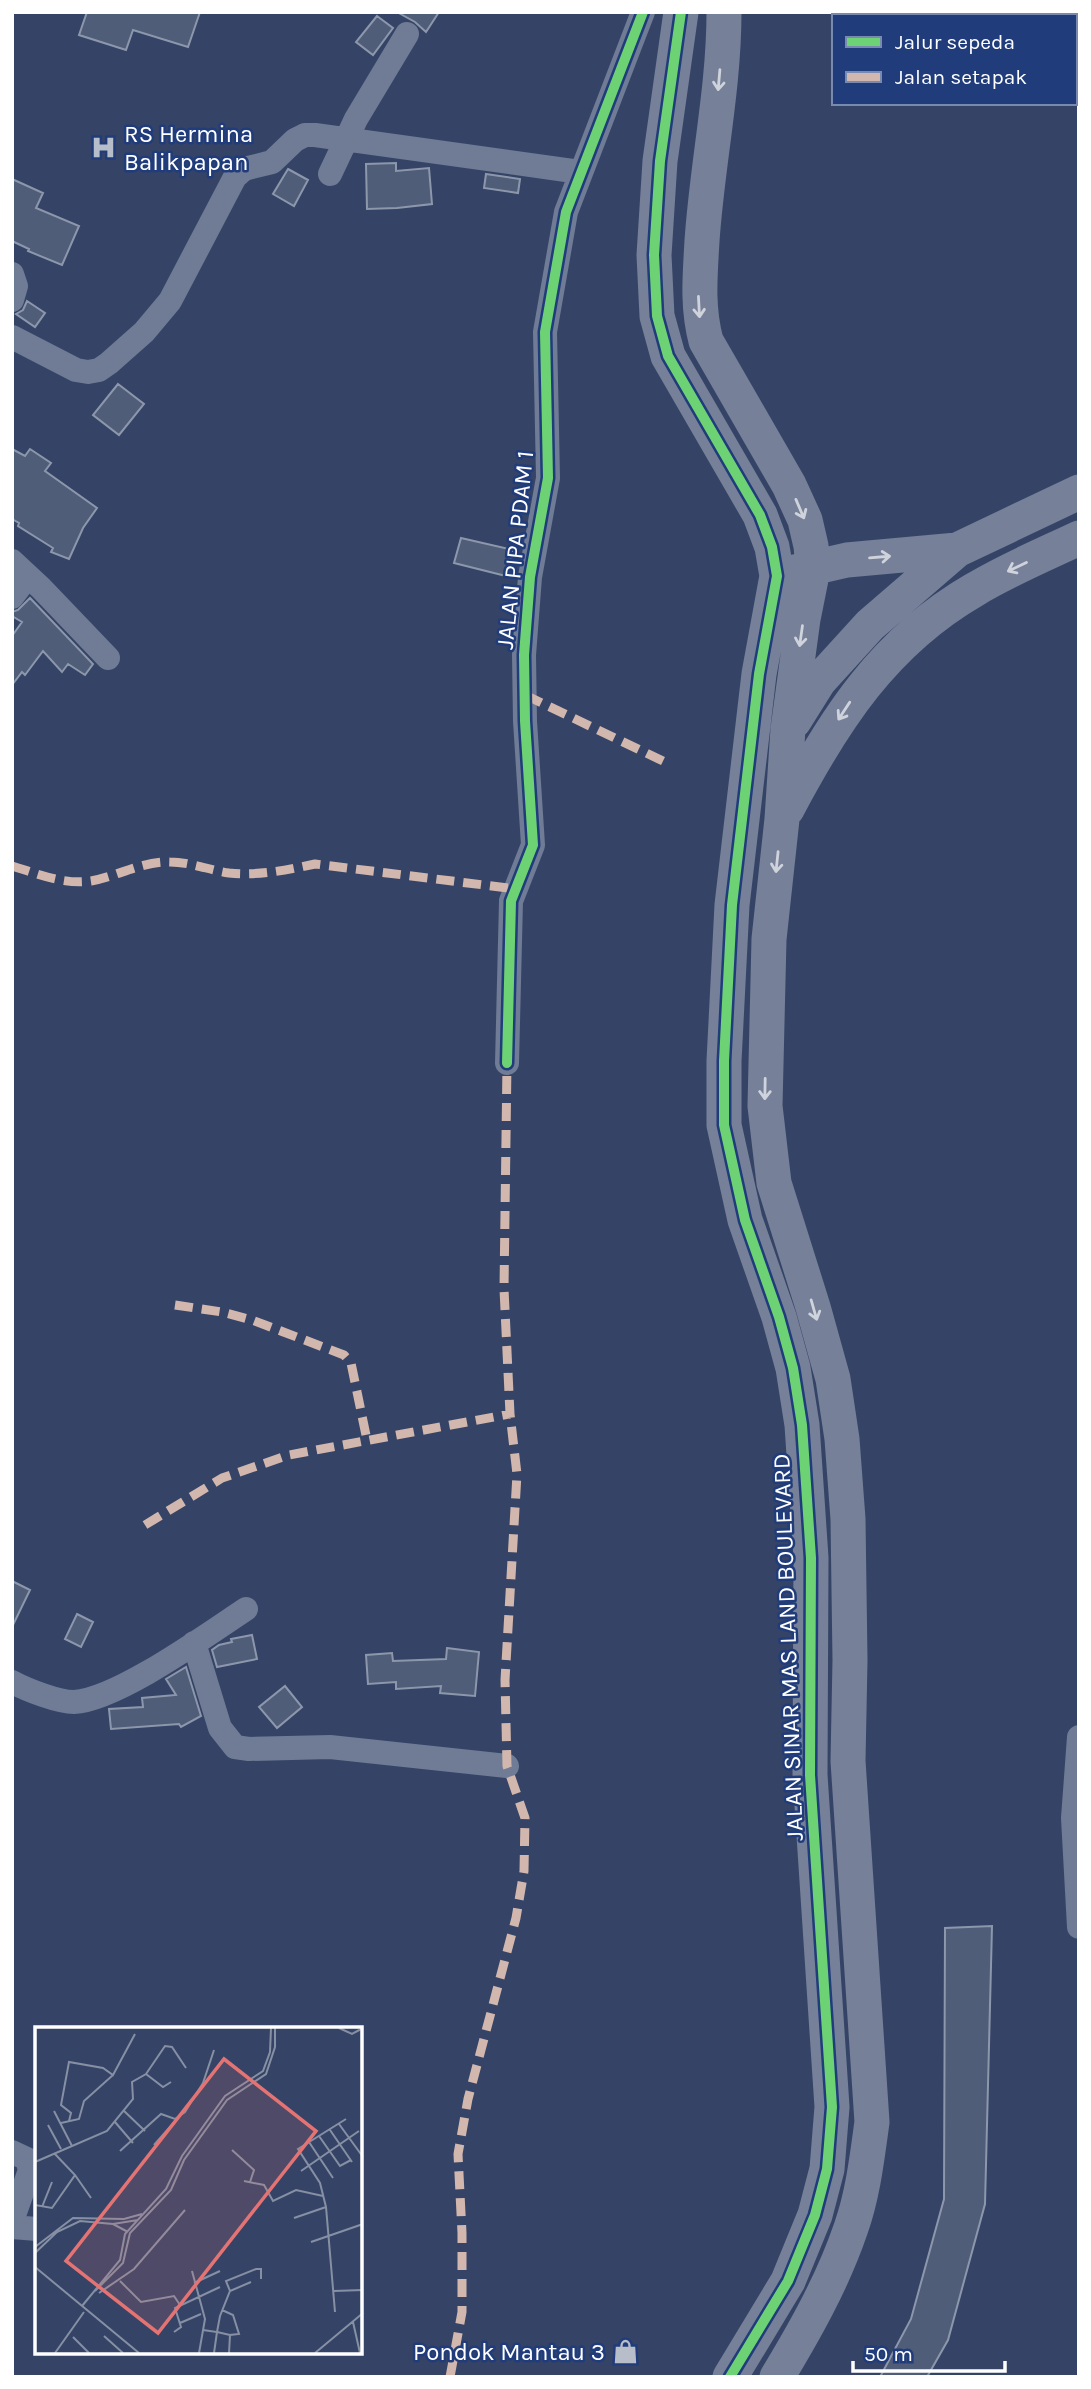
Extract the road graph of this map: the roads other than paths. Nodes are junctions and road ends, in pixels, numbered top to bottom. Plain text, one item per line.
1 (643, 12) edge
2 (681, 12) edge
3 (724, 12) edge
4 (407, 34) dead end
5 (346, 139) junction
6 (580, 172) junction
7 (330, 174) dead end
8 (12, 274) edge
9 (12, 300) edge
10 (12, 337) edge
11 (706, 341) junction
12 (668, 356) junction
13 (1079, 492) edge
14 (1079, 538) edge
15 (957, 550) junction
16 (20, 568) edge
17 (813, 569) junction
18 (777, 576) junction
19 (12, 597) edge
20 (878, 618) junction
21 (903, 643) junction
22 (108, 658) dead end
23 (788, 729) junction
24 (782, 819) junction
25 (740, 832) junction
26 (507, 1063) dead end
27 (246, 1609) dead end
28 (194, 1643) junction
29 (12, 1682) edge
30 (1079, 1737) edge
31 (506, 1766) dead end
32 (1079, 1927) edge
33 (862, 1987) junction
34 (825, 1992) junction
35 (12, 2152) edge
36 (12, 2221) edge
37 (12, 2227) edge
38 (35, 2229) edge
39 (730, 2377) edge
40 (777, 2377) edge

1 - 6 street, JALAN PIPA PDAM 1
2 - 12 street, JALAN SINAR MAS LAND BOULEVARD
3 -> 11 street
4 - 5 street
5 - 6 street
5 - 7 street
5 - 10 street
6 - 26 street, JALAN PIPA PDAM 1
8 - 9 street
11 - 12 street
11 -> 17 street
12 - 18 street, JALAN SINAR MAS LAND BOULEVARD
13 - 15 street
14 -> 21 street
17 -> 15 street
15 - 20 street
16 - 19 street
16 - 22 street
17 - 18 street
17 -> 23 street
18 - 25 street, JALAN SINAR MAS LAND BOULEVARD
20 - 21 street
20 - 23 street
21 -> 24 street
23 - 24 street
23 - 25 street
24 -> 33 street
25 - 34 street, JALAN SINAR MAS LAND BOULEVARD
27 - 28 street
28 - 29 street
28 - 31 street
30 - 32 street
33 - 34 street
33 - 40 street
34 - 39 street, JALAN SINAR MAS LAND BOULEVARD
35 - 36 street
37 - 38 street

